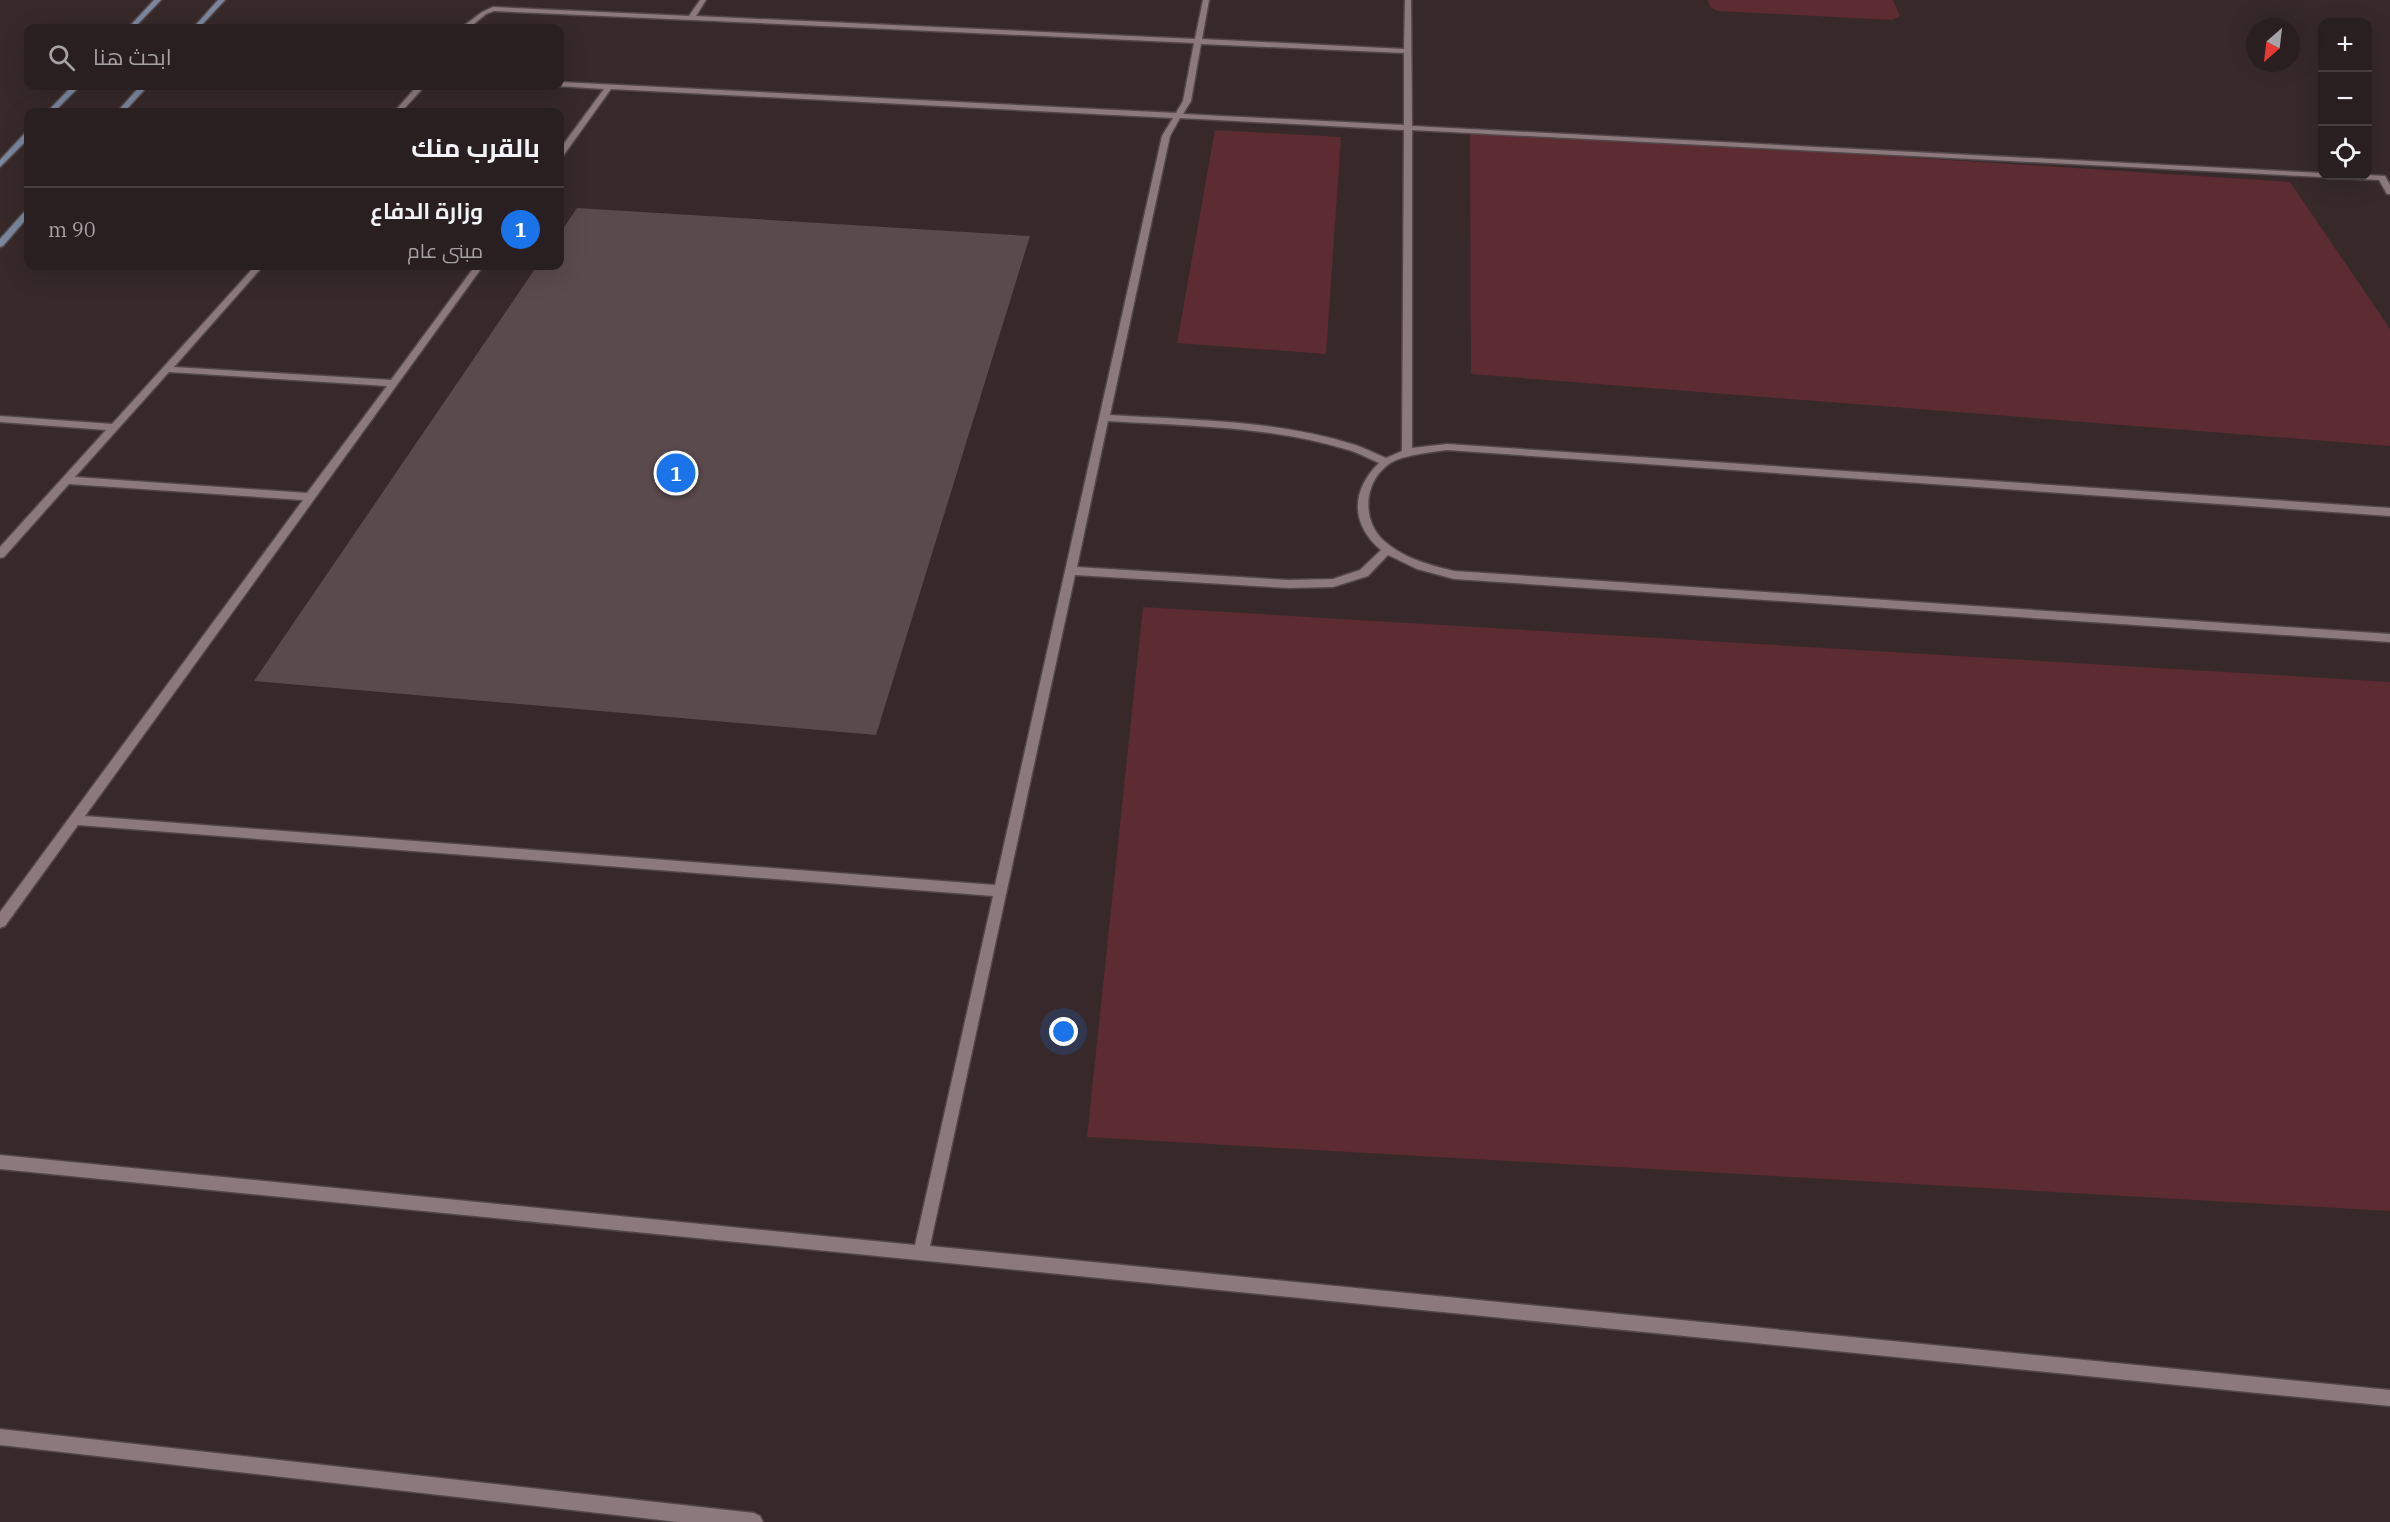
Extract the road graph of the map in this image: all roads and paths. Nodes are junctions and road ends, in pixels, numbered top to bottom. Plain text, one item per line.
1 (158, 0) edge
2 (222, 0) edge
3 (703, 0) edge
4 (1206, 0) edge
5 (1408, 0) edge
6 (691, 18) junction
7 (135, 24) edge
8 (200, 24) edge
9 (470, 24) edge
10 (1198, 42) junction
11 (1408, 51) junction
12 (564, 84) edge
13 (609, 87) junction
14 (72, 90) edge
15 (140, 90) edge
16 (417, 90) edge
17 (54, 108) edge
18 (124, 108) edge
19 (401, 108) edge
20 (1177, 116) junction
21 (1408, 128) junction
22 (24, 139) edge
23 (564, 149) edge
24 (0, 165) edge
25 (2318, 175) edge
26 (2372, 178) edge
27 (2390, 192) edge
28 (24, 217) edge
29 (0, 244) edge
30 (255, 270) edge
31 (476, 270) edge
32 (166, 369) junction
33 (393, 383) junction
34 (1104, 418) junction
35 (0, 419) edge
36 (113, 427) junction
37 (1407, 454) junction
38 (1386, 462) junction
39 (66, 480) junction
40 (310, 497) junction
41 (2390, 512) edge
42 (1387, 550) junction
43 (0, 554) edge
44 (1071, 571) junction
45 (2390, 638) edge
46 (74, 820) junction
47 (1000, 891) junction
48 (0, 922) edge
49 (0, 1162) edge
50 (921, 1253) junction
51 (2390, 1398) edge
52 (0, 1437) edge
53 (754, 1522) edge

1 - 7 street
2 - 8 street
3 - 6 lane
4 - 10 lane
5 - 11 lane
6 - 9 lane
6 - 10 lane
10 - 11 lane
10 - 20 lane
11 - 21 lane
12 - 13 lane
13 - 20 lane
13 - 23 lane
14 - 17 street
15 - 18 street
16 - 19 lane
20 - 21 lane
20 - 34 lane
21 - 25 lane
21 - 37 lane
22 - 24 street
26 - 27 lane
28 - 29 street
30 - 32 lane
31 - 33 lane
32 - 33 lane
32 - 36 lane
33 - 40 lane
34 - 38 lane
34 - 44 lane
35 - 36 lane
36 - 39 lane
37 - 38 lane
37 - 41 lane
38 - 42 lane
39 - 40 lane
39 - 43 lane
40 - 46 lane
42 - 44 lane
42 - 45 lane
44 - 47 lane
46 - 47 lane
46 - 48 lane
47 - 50 lane
49 - 50 lane
50 - 51 lane
52 - 53 lane

